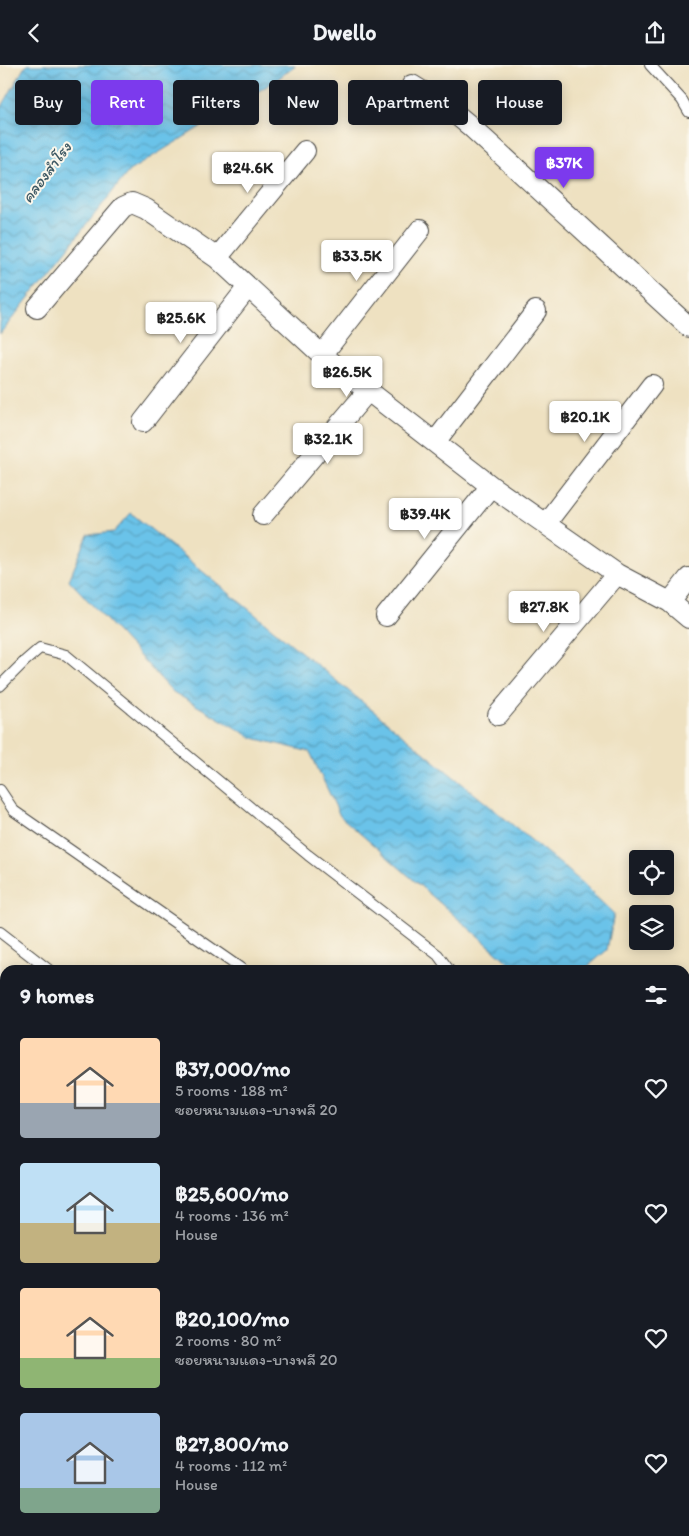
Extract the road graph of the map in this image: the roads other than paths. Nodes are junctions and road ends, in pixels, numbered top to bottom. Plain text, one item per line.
1 (650, 65) edge
2 (689, 112) edge
3 (468, 125) edge
4 (305, 151) dead end
5 (420, 230) dead end
6 (217, 258) junction
7 (248, 287) junction
8 (38, 308) dead end
9 (536, 311) dead end
10 (689, 327) edge
11 (322, 355) junction
12 (652, 385) dead end
13 (367, 392) junction
14 (143, 422) dead end
15 (435, 442) junction
16 (491, 486) junction
17 (263, 515) dead end
18 (546, 523) junction
19 (617, 574) junction
20 (689, 578) edge
21 (670, 602) junction
22 (386, 616) dead end
23 (689, 618) edge
24 (0, 686) edge
25 (498, 715) dead end
26 (0, 790) edge
27 (0, 932) edge
28 (43, 965) edge
29 (236, 965) edge
30 (445, 965) edge

1 - 2 lane
3 - 10 street
4 - 6 street
5 - 11 street
6 - 7 street
6 - 8 street
7 - 11 street
7 - 14 street
9 - 15 street
11 - 13 street
12 - 18 street
13 - 15 street
13 - 17 street
15 - 16 street
16 - 18 street
16 - 22 street
18 - 19 street
19 - 21 street
19 - 25 street
20 - 21 street
21 - 23 street
24 - 30 lane
26 - 29 lane
27 - 28 lane

